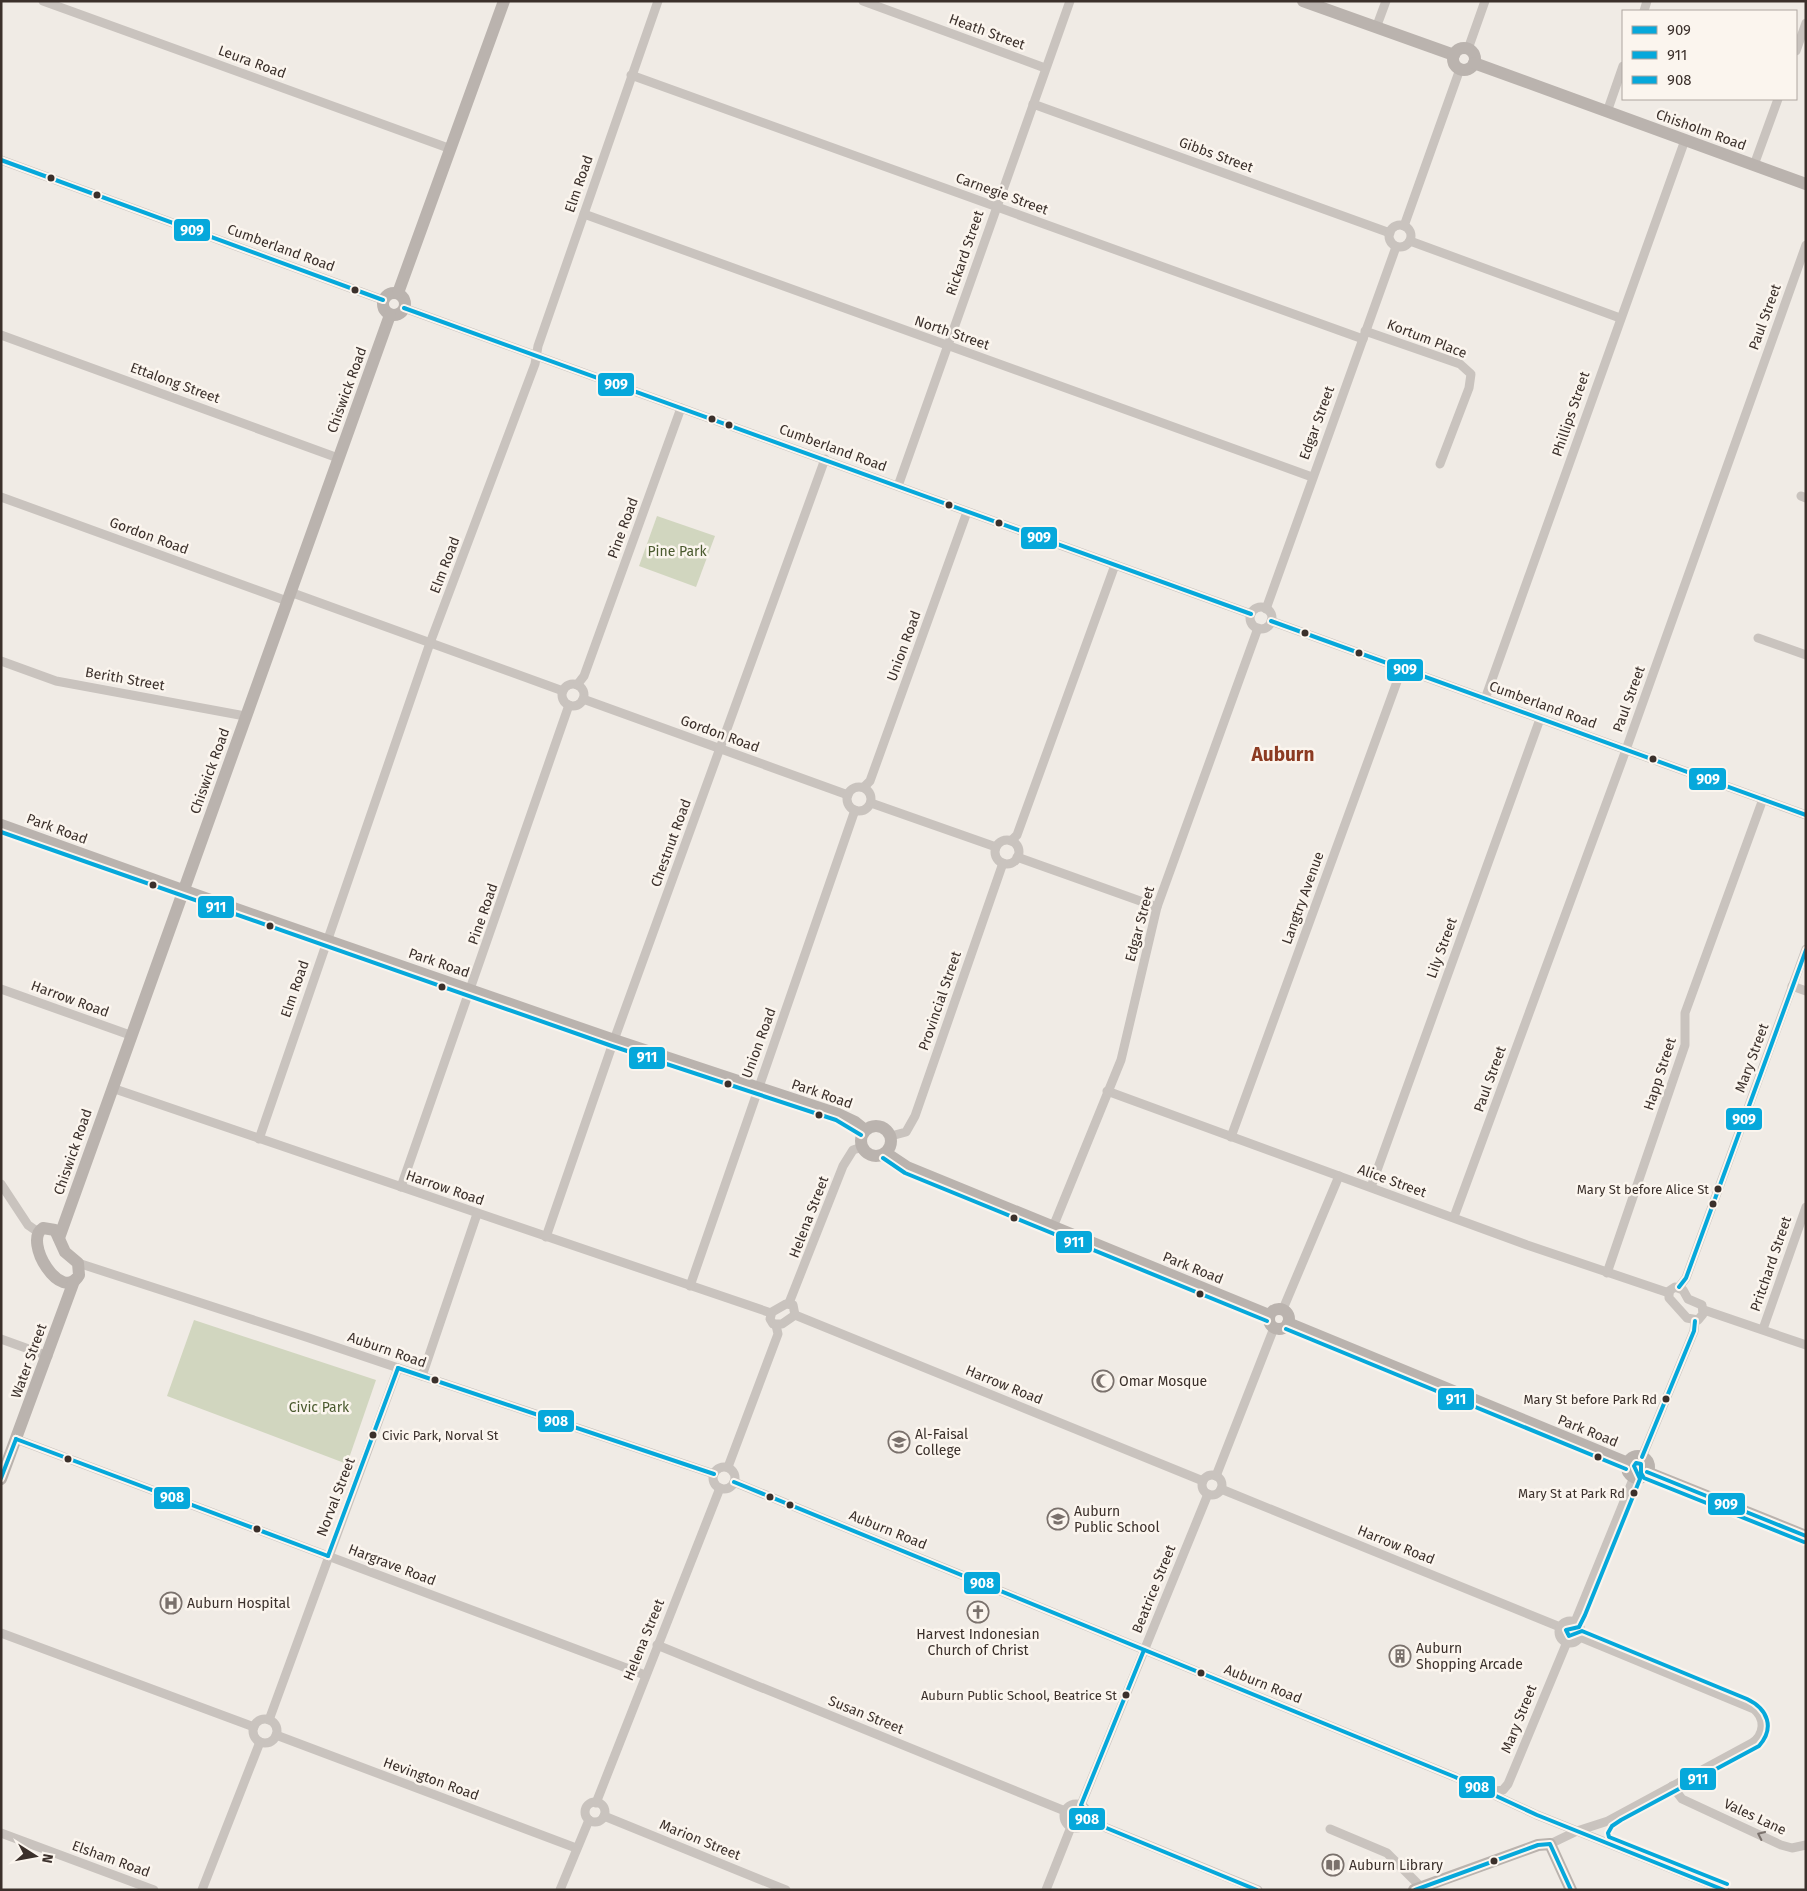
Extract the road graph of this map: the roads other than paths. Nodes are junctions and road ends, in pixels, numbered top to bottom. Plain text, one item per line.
1 (44, 1) edge
2 (504, 1) edge
3 (658, 1) edge
4 (863, 1) edge
5 (1070, 1) edge
6 (1302, 1) edge
7 (1386, 1) edge
8 (1485, 1) edge
9 (1806, 23) edge
10 (1376, 28) junction
11 (1797, 48) edge
12 (1468, 49) junction
13 (1454, 55) junction
14 (1474, 63) junction
15 (1046, 68) junction
16 (1460, 69) junction
17 (1622, 69) edge
18 (631, 75) junction
19 (1778, 100) edge
20 (1032, 104) junction
21 (1607, 112) junction
22 (1685, 140) junction
23 (451, 149) junction
24 (1, 160) edge
25 (1754, 165) junction
26 (1806, 184) edge
27 (996, 206) junction
28 (584, 214) junction
29 (1404, 226) junction
30 (1390, 233) junction
31 (1410, 240) junction
32 (1806, 245) edge
33 (1396, 247) junction
34 (398, 293) junction
35 (383, 300) junction
36 (404, 308) junction
37 (390, 314) junction
38 (1620, 318) junction
39 (1, 335) edge
40 (1364, 335) junction
41 (948, 346) junction
42 (536, 355) junction
43 (681, 408) junction
44 (338, 458) junction
45 (825, 459) junction
46 (1440, 464) dead end
47 (1312, 477) junction
48 (898, 486) junction
49 (1, 497) edge
50 (968, 512) junction
51 (1114, 565) junction
52 (288, 597) junction
53 (1266, 609) junction
54 (1251, 614) junction
55 (1271, 621) junction
56 (1258, 628) junction
57 (1758, 638) dead end
58 (430, 643) junction
59 (1806, 656) edge
60 (1, 661) edge
61 (1402, 668) junction
62 (577, 685) junction
63 (563, 691) junction
64 (583, 699) junction
65 (1485, 699) junction
66 (569, 705) junction
67 (245, 716) junction
68 (1540, 719) junction
69 (719, 748) junction
70 (1625, 749) junction
71 (864, 787) junction
72 (848, 795) junction
73 (1763, 799) junction
74 (871, 803) junction
75 (856, 810) junction
76 (1806, 815) edge
77 (1, 824) edge
78 (1011, 841) junction
79 (996, 847) junction
80 (1018, 857) junction
81 (1003, 863) junction
82 (182, 890) junction
83 (1157, 907) junction
84 (326, 940) junction
85 (1806, 949) edge
86 (1792, 986) junction
87 (1, 989) edge
88 (470, 990) junction
89 (1806, 991) edge
90 (130, 1035) junction
91 (614, 1040) junction
92 (112, 1088) junction
93 (758, 1088) junction
94 (1107, 1091) junction
95 (865, 1130) junction
96 (891, 1136) junction
97 (1231, 1137) junction
98 (259, 1139) junction
99 (862, 1147) junction
100 (886, 1153) junction
101 (1339, 1176) junction
102 (1, 1184) edge
103 (401, 1187) junction
104 (1371, 1187) junction
105 (1806, 1207) edge
106 (477, 1214) junction
107 (1454, 1217) junction
108 (1053, 1227) junction
109 (38, 1232) junction
110 (546, 1237) junction
111 (59, 1238) junction
112 (78, 1264) junction
113 (1607, 1273) junction
114 (74, 1281) junction
115 (690, 1286) junction
116 (1680, 1287) junction
117 (1669, 1293) junction
118 (789, 1303) junction
119 (1283, 1310) junction
120 (1704, 1310) junction
121 (770, 1313) junction
122 (795, 1315) junction
123 (1269, 1315) junction
124 (1695, 1321) junction
125 (1288, 1324) junction
126 (776, 1325) junction
127 (1274, 1328) junction
128 (1763, 1329) junction
129 (1, 1339) edge
130 (1806, 1345) edge
131 (48, 1356) junction
132 (398, 1368) junction
133 (422, 1376) junction
134 (16, 1439) junction
135 (1642, 1457) junction
136 (1628, 1463) junction
137 (728, 1468) junction
138 (1647, 1472) junction
139 (714, 1474) junction
140 (1216, 1476) junction
141 (1634, 1477) junction
142 (1, 1479) edge
143 (1203, 1481) junction
144 (734, 1482) junction
145 (720, 1488) junction
146 (1221, 1489) junction
147 (1208, 1494) junction
148 (1806, 1536) edge
149 (328, 1556) junction
150 (1575, 1622) junction
151 (1560, 1628) junction
152 (1, 1632) edge
153 (1580, 1637) junction
154 (1567, 1642) junction
155 (657, 1644) junction
156 (1144, 1650) junction
157 (645, 1675) junction
158 (269, 1720) junction
159 (254, 1727) junction
160 (276, 1736) junction
161 (260, 1742) junction
162 (1672, 1786) junction
163 (1486, 1792) junction
164 (596, 1802) junction
165 (1081, 1805) junction
166 (1065, 1811) junction
167 (604, 1816) junction
168 (589, 1820) junction
169 (1087, 1820) junction
170 (1608, 1821) junction
171 (1071, 1826) junction
172 (1330, 1829) dead end
173 (1577, 1831) junction
174 (1, 1833) edge
175 (1604, 1842) junction
176 (1550, 1844) junction
177 (1806, 1845) edge
178 (576, 1848) junction
179 (1417, 1888) edge
180 (154, 1890) edge
181 (202, 1890) edge
182 (560, 1890) edge
183 (786, 1890) edge
184 (1046, 1890) edge
185 (1258, 1890) edge
186 (1571, 1890) edge
187 (1725, 1890) edge

1 - 23 street, Leura Road
2 - 23 street
3 - 18 street, Elm Road
4 - 15 street, Heath Street
5 - 15 street, Rickard Street
6 - 10 street
7 - 10 street
8 - 12 street
9 - 11 street
10 - 13 street
12 - 13 street
12 - 14 street
13 - 16 street
14 - 16 street
14 - 21 street, Chisholm Road
15 - 20 street, Rickard Street
16 - 29 street
17 - 21 street
18 - 27 street, Carnegie Street
18 - 28 street, Elm Road
19 - 25 street
20 - 27 street, Rickard Street
20 - 30 street, Gibbs Street
21 - 22 street, Chisholm Road
22 - 25 street, Chisholm Road
22 - 38 street, Phillips Street
23 - 34 street
24 - 35 street, Cumberland Road
25 - 26 street, Chisholm Road
27 - 40 street, Carnegie Street
27 - 41 street, Rickard Street
28 - 41 street, North Street
28 - 42 street, Elm Road
29 - 30 street
29 - 31 street
30 - 33 street
31 - 33 street
31 - 38 street
32 - 70 street, Paul Street
33 - 40 street, Edgar Street
34 - 35 street
34 - 36 street
35 - 37 street
36 - 37 street
36 - 42 street, Cumberland Road
37 - 44 street, Chiswick Road
38 - 65 street, Phillips Street
39 - 44 street, Ettalong Street
40 - 46 street, Kortum Place
40 - 47 street, Edgar Street
41 - 47 street, North Street
41 - 48 street, Rickard Street
42 - 43 street, Cumberland Road
42 - 58 street, Elm Road
43 - 45 street, Cumberland Road
43 - 62 street, Pine Road
44 - 52 street, Chiswick Road
45 - 48 street, Cumberland Road
45 - 69 street, Chestnut Road
47 - 53 street, Edgar Street
48 - 50 street, Cumberland Road
49 - 52 street, Gordon Road
50 - 51 street, Cumberland Road
50 - 71 street, Union Road
51 - 54 street, Cumberland Road
51 - 78 street
52 - 58 street, Gordon Road
52 - 67 street, Chiswick Road
53 - 54 street
53 - 55 street
54 - 56 street
55 - 56 street
55 - 61 street, Cumberland Road
56 - 83 street, Edgar Street
57 - 59 street
58 - 63 street, Gordon Road
58 - 84 street, Elm Road
60 - 67 street, Berith Street
61 - 65 street, Cumberland Road
61 - 97 street, Langtry Avenue
62 - 63 street
62 - 64 street
63 - 66 street
64 - 66 street
64 - 69 street, Gordon Road
65 - 68 street, Cumberland Road
66 - 88 street, Pine Road
67 - 82 street, Chiswick Road
68 - 70 street, Cumberland Road
68 - 104 street, Lily Street
69 - 72 street, Gordon Road
69 - 91 street, Chestnut Road
70 - 73 street, Cumberland Road
70 - 107 street, Paul Street
71 - 72 street
71 - 74 street
72 - 75 street
73 - 76 street, Cumberland Road
73 - 113 street, Happ Street
74 - 75 street
74 - 79 street
75 - 93 street, Union Road
77 - 82 street, Park Road
78 - 79 street
78 - 80 street
79 - 81 street
80 - 81 street
80 - 83 street
81 - 96 street, Provincial Street
82 - 84 street, Park Road
82 - 90 street, Chiswick Road
83 - 94 street, Edgar Street
84 - 88 street, Park Road
84 - 98 street, Elm Road
85 - 86 street, Mary Street
86 - 89 street
86 - 116 street, Mary Street
87 - 90 street, Harrow Road
88 - 91 street, Park Road
88 - 103 street, Pine Road
90 - 92 street, Chiswick Road
91 - 93 street, Park Road
91 - 110 street, Chestnut Road
92 - 98 street, Harrow Road
92 - 111 street, Chiswick Road
93 - 95 street, Park Road
93 - 115 street, Union Road
94 - 97 street, Alice Street
94 - 108 street, Edgar Street
95 - 96 street
95 - 99 street
96 - 100 street
97 - 101 street, Alice Street
98 - 103 street, Harrow Road
99 - 100 street
99 - 118 street, Helena Street
100 - 108 street, Park Road
101 - 104 street, Alice Street
101 - 119 street
102 - 109 street
103 - 106 street, Harrow Road
104 - 107 street, Alice Street
105 - 128 street, Pritchard Street
106 - 110 street, Harrow Road
106 - 133 street
107 - 113 street, Alice Street
108 - 123 street, Park Road
109 - 111 street
109 - 114 street
110 - 115 street, Harrow Road
111 - 112 street
112 - 114 street, Water Street
112 - 132 street, Auburn Road
113 - 117 street, Alice Street
114 - 131 street, Water Street
115 - 121 street, Harrow Road
116 - 117 street
116 - 120 street
117 - 124 street
118 - 121 street
118 - 122 street
119 - 123 street
119 - 125 street
120 - 124 street
120 - 128 street
121 - 126 street
122 - 126 street
122 - 143 street, Harrow Road
123 - 127 street
124 - 135 street
125 - 127 street
125 - 136 street, Park Road
126 - 137 street
127 - 140 street
128 - 130 street
129 - 131 street
131 - 134 street, Water Street
132 - 133 street, Auburn Road
132 - 149 street, Norval Street
133 - 139 street, Auburn Road
134 - 142 street, Water Street
134 - 149 street, Hargrave Road
135 - 136 street
135 - 138 street
136 - 141 street
137 - 139 street
137 - 144 street
138 - 141 street
138 - 148 street
139 - 145 street
140 - 143 street
140 - 146 street
141 - 150 street
143 - 147 street
144 - 145 street
144 - 156 street, Auburn Road
145 - 155 street, Helena Street
146 - 147 street
146 - 151 street, Harrow Road
147 - 156 street, Beatrice Street
149 - 157 street, Hargrave Road
149 - 158 street, Norval Street
150 - 151 street
150 - 153 street
151 - 154 street
152 - 159 street
153 - 154 street
153 - 162 street
154 - 163 street, Mary Street
155 - 157 street, Helena Street
155 - 166 street, Susan Street
156 - 163 street, Auburn Road
156 - 165 street, Beatrice Street
157 - 164 street, Helena Street
158 - 159 street
158 - 160 street
159 - 161 street
160 - 161 street
160 - 178 street, Hevington Road
161 - 181 street
162 - 170 street
177 -> 162 street, Vales Lane
163 - 173 street, Auburn Road
164 - 167 street
164 - 168 street
165 - 166 street
165 - 169 street
166 - 171 street
167 - 168 street
167 - 183 street, Marion Street
168 - 178 street
169 - 171 street
169 - 185 street
170 - 173 street
170 - 175 street
171 - 184 street
172 - 179 street
173 - 175 street, Auburn Road
173 - 176 street
174 - 180 street, Elsham Road
175 - 187 street, Auburn Road
176 - 179 street
176 - 186 street
178 - 182 street

